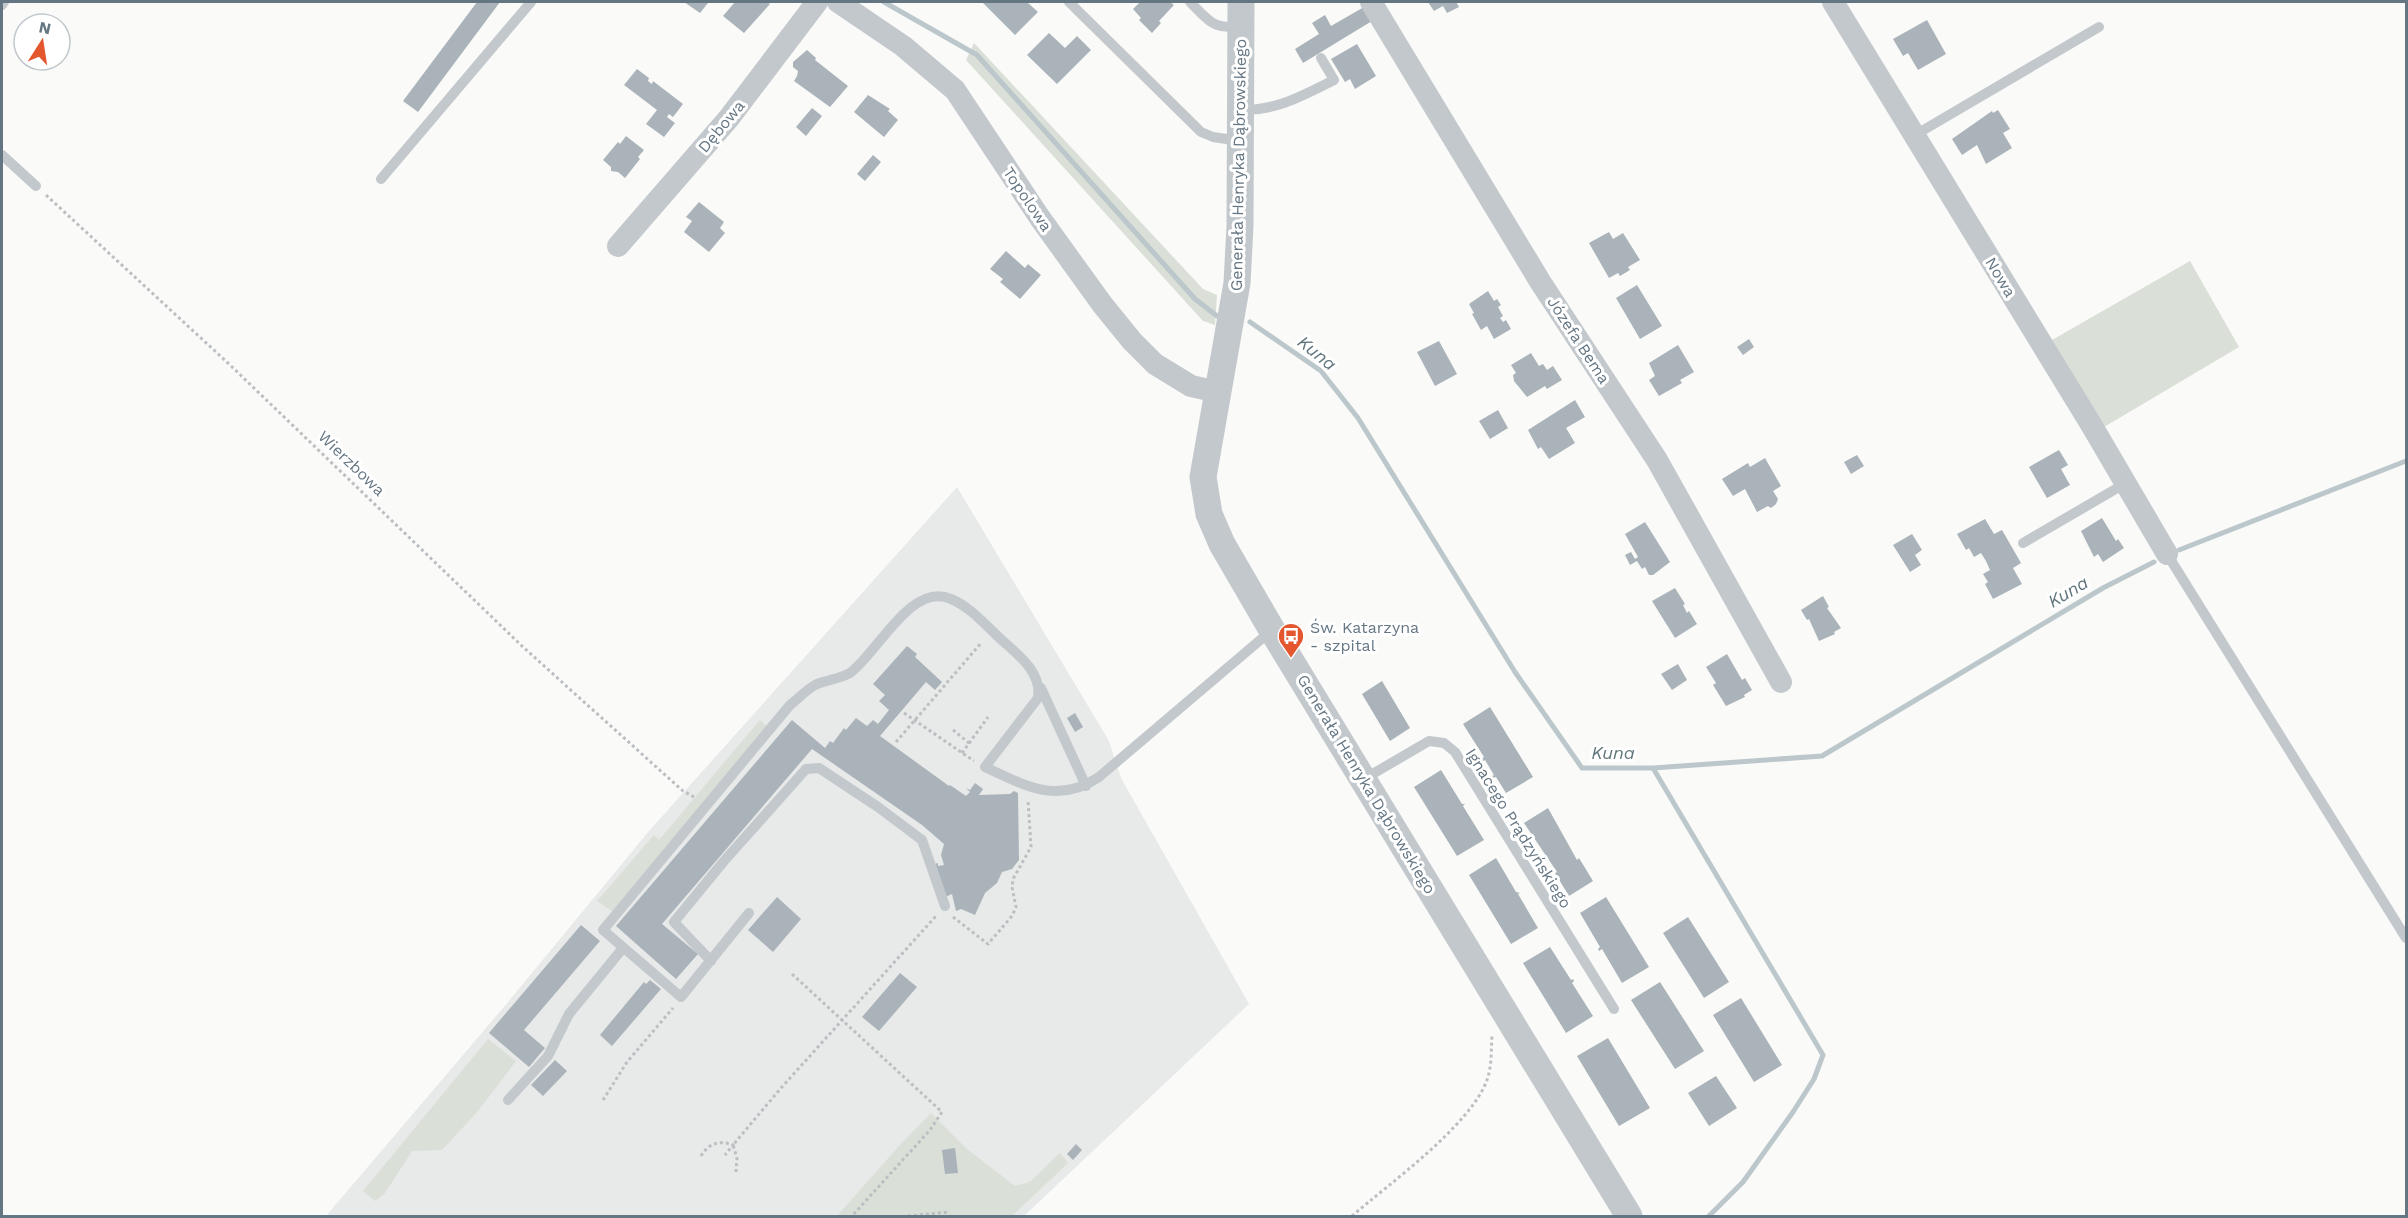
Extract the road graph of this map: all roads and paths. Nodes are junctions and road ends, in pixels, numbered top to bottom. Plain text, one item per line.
1 (4, 2) edge
2 (531, 2) edge
3 (817, 2) edge
4 (838, 2) edge
5 (1069, 2) edge
6 (1190, 2) edge
7 (1371, 2) edge
8 (1833, 2) edge
9 (2, 5) edge
10 (1241, 14) edge
11 (2099, 27) dead end
12 (1320, 58) dead end
13 (1241, 110) junction
14 (1914, 135) junction
15 (1241, 141) junction
16 (2, 155) edge
17 (381, 179) dead end
18 (36, 186) joint
19 (618, 246) dead end
20 (1218, 392) junction
21 (2126, 483) junction
22 (2023, 543) dead end
23 (2167, 554) joint
24 (1272, 630) junction
25 (991, 631) junction
26 (1781, 682) dead end
27 (1040, 687) junction
28 (904, 713) dead end
29 (988, 717) dead end
30 (915, 720) junction
31 (953, 730) dead end
32 (896, 742) dead end
33 (969, 743) junction
34 (962, 753) junction
35 (985, 767) junction
36 (1364, 780) junction
37 (1086, 786) junction
38 (1027, 787) junction
39 (683, 791) dead end
40 (945, 906) junction
41 (749, 914) dead end
42 (2406, 938) edge
43 (623, 948) junction
44 (711, 961) junction
45 (792, 974) dead end
46 (681, 997) junction
47 (1614, 1009) dead end
48 (843, 1021) junction
49 (1492, 1028) dead end
50 (508, 1100) dead end
51 (603, 1100) dead end
52 (733, 1145) junction
53 (725, 1155) dead end
54 (701, 1156) dead end
55 (736, 1172) dead end
56 (949, 1212) dead end
57 (852, 1216) edge
58 (908, 1216) edge
59 (1352, 1216) edge
60 (1629, 1216) edge

1 - 9 lane
2 - 17 lane
3 - 19 street, Dębowa
4 - 20 street, Topolowa
5 - 15 lane
6 - 10 lane
7 - 26 street, Józefa Bema
8 - 14 street, Nowa
10 - 13 street, Generała Henryka Dąbrowskiego
11 - 14 lane
12 - 13 lane
13 - 15 street, Generała Henryka Dąbrowskiego
14 - 21 street, Nowa
15 - 20 street, Generała Henryka Dąbrowskiego
16 - 18 lane
18 - 39 path, Wierzbowa
20 - 24 street, Generała Henryka Dąbrowskiego
21 - 22 lane
21 - 23 street, Nowa
23 - 42 lane
24 - 36 street, Generała Henryka Dąbrowskiego
24 - 37 lane
25 - 27 lane
25 - 30 path
25 - 43 lane
27 - 35 lane
27 - 37 lane
28 - 30 path
29 - 33 path
30 - 32 path
30 - 34 path
31 - 33 path
33 - 34 path
34 - 35 path
35 - 38 lane
36 - 47 lane, Ignacego Prądzyńskiego
36 - 60 street, Generała Henryka Dąbrowskiego
37 - 38 lane
38 - 40 path
40 - 44 lane
40 - 48 path
41 - 44 lane
43 - 46 lane
43 - 50 lane
44 - 46 lane
45 - 48 path
46 - 51 path
48 - 52 path
48 - 57 path
49 - 59 path
52 - 53 path
52 - 54 path
52 - 55 path
56 - 58 path

